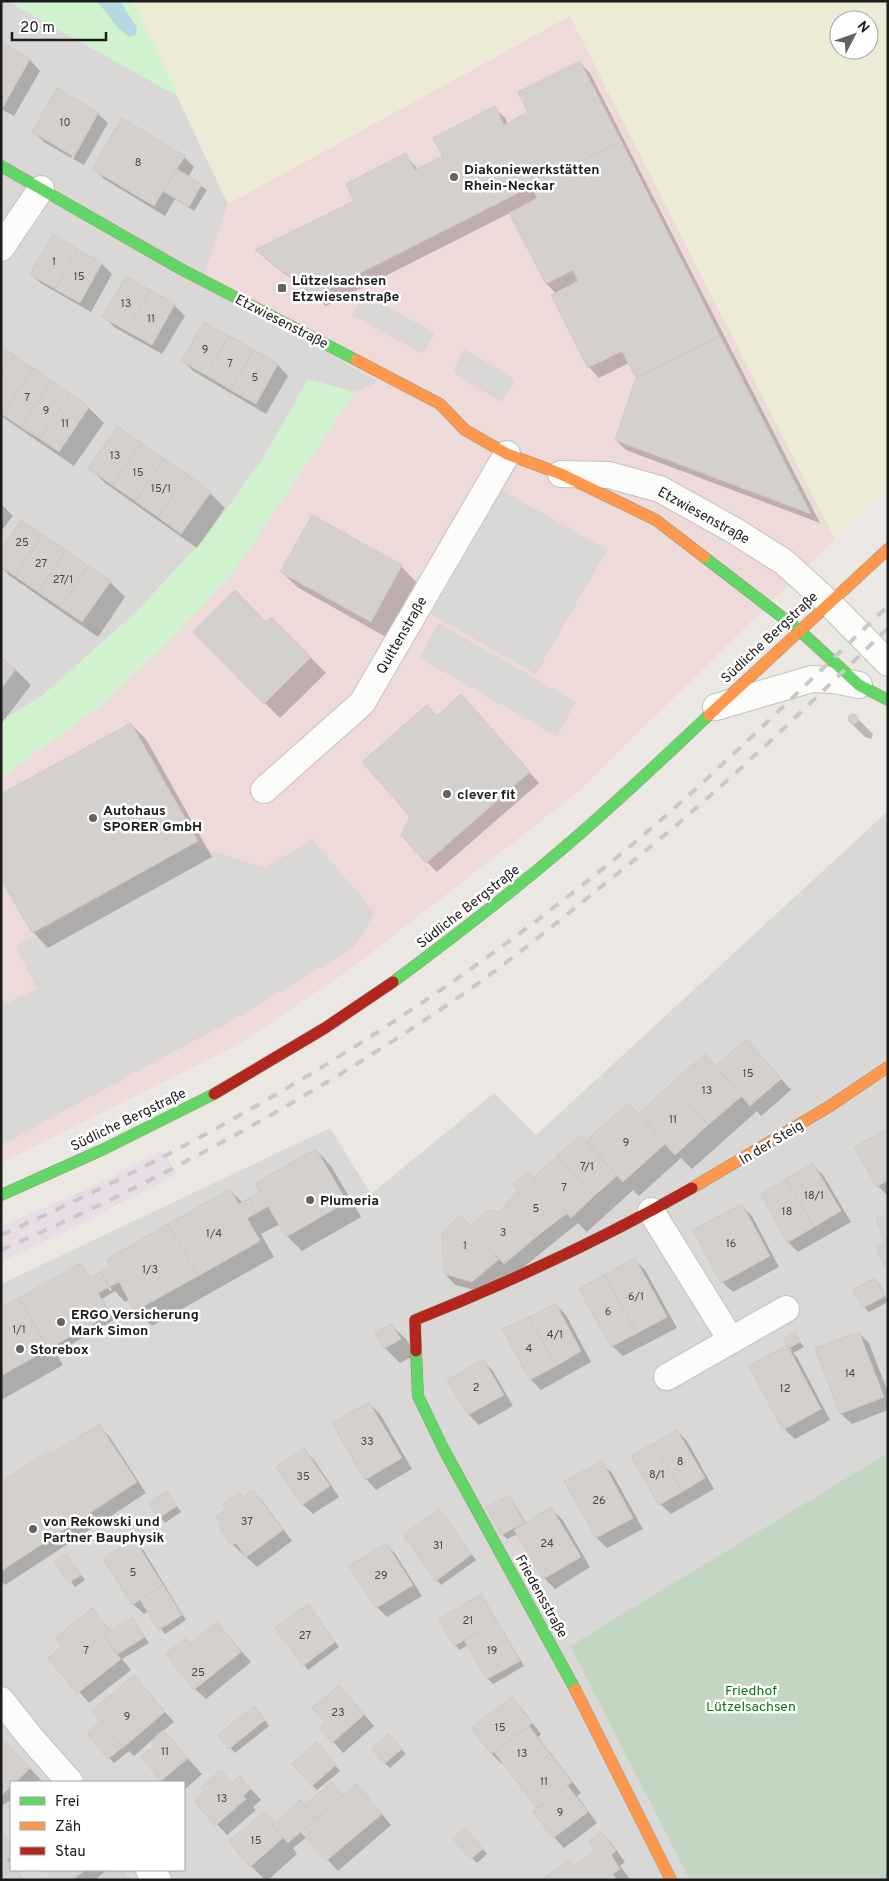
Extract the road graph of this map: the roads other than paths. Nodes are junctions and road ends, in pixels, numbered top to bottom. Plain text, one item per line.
1 (1, 166) edge
2 (41, 189) junction
3 (1, 248) edge
4 (507, 454) junction
5 (561, 474) junction
6 (888, 549) edge
7 (828, 602) junction
8 (799, 630) junction
9 (888, 662) edge
10 (859, 685) junction
11 (888, 700) edge
12 (716, 707) junction
13 (264, 790) dead end
14 (888, 1067) edge
15 (1, 1195) edge
16 (651, 1211) junction
17 (786, 1309) dead end
18 (415, 1320) joint
19 (731, 1340) junction
20 (667, 1377) dead end
21 (1, 1700) edge
22 (69, 1781) edge
23 (671, 1880) edge

1 - 2 street, Etzwiesenstraße
2 - 3 street
2 - 4 street, Etzwiesenstraße
4 - 5 street, Etzwiesenstraße
4 - 13 street, Quittenstraße
5 - 7 street, Etzwiesenstraße
5 - 8 street, Etzwiesenstraße
6 - 7 street, Südliche Bergstraße
7 - 8 street, Südliche Bergstraße
7 - 9 street, Etzwiesenstraße
8 - 10 street, Etzwiesenstraße
8 - 12 street, Südliche Bergstraße
10 - 11 street, Etzwiesenstraße
10 - 12 street
12 - 15 street, Südliche Bergstraße
14 - 16 street, In der Steig
16 - 18 street, In der Steig
16 - 19 street
17 - 19 street
18 - 23 street, Friedensstraße
19 - 20 street
21 - 22 street

